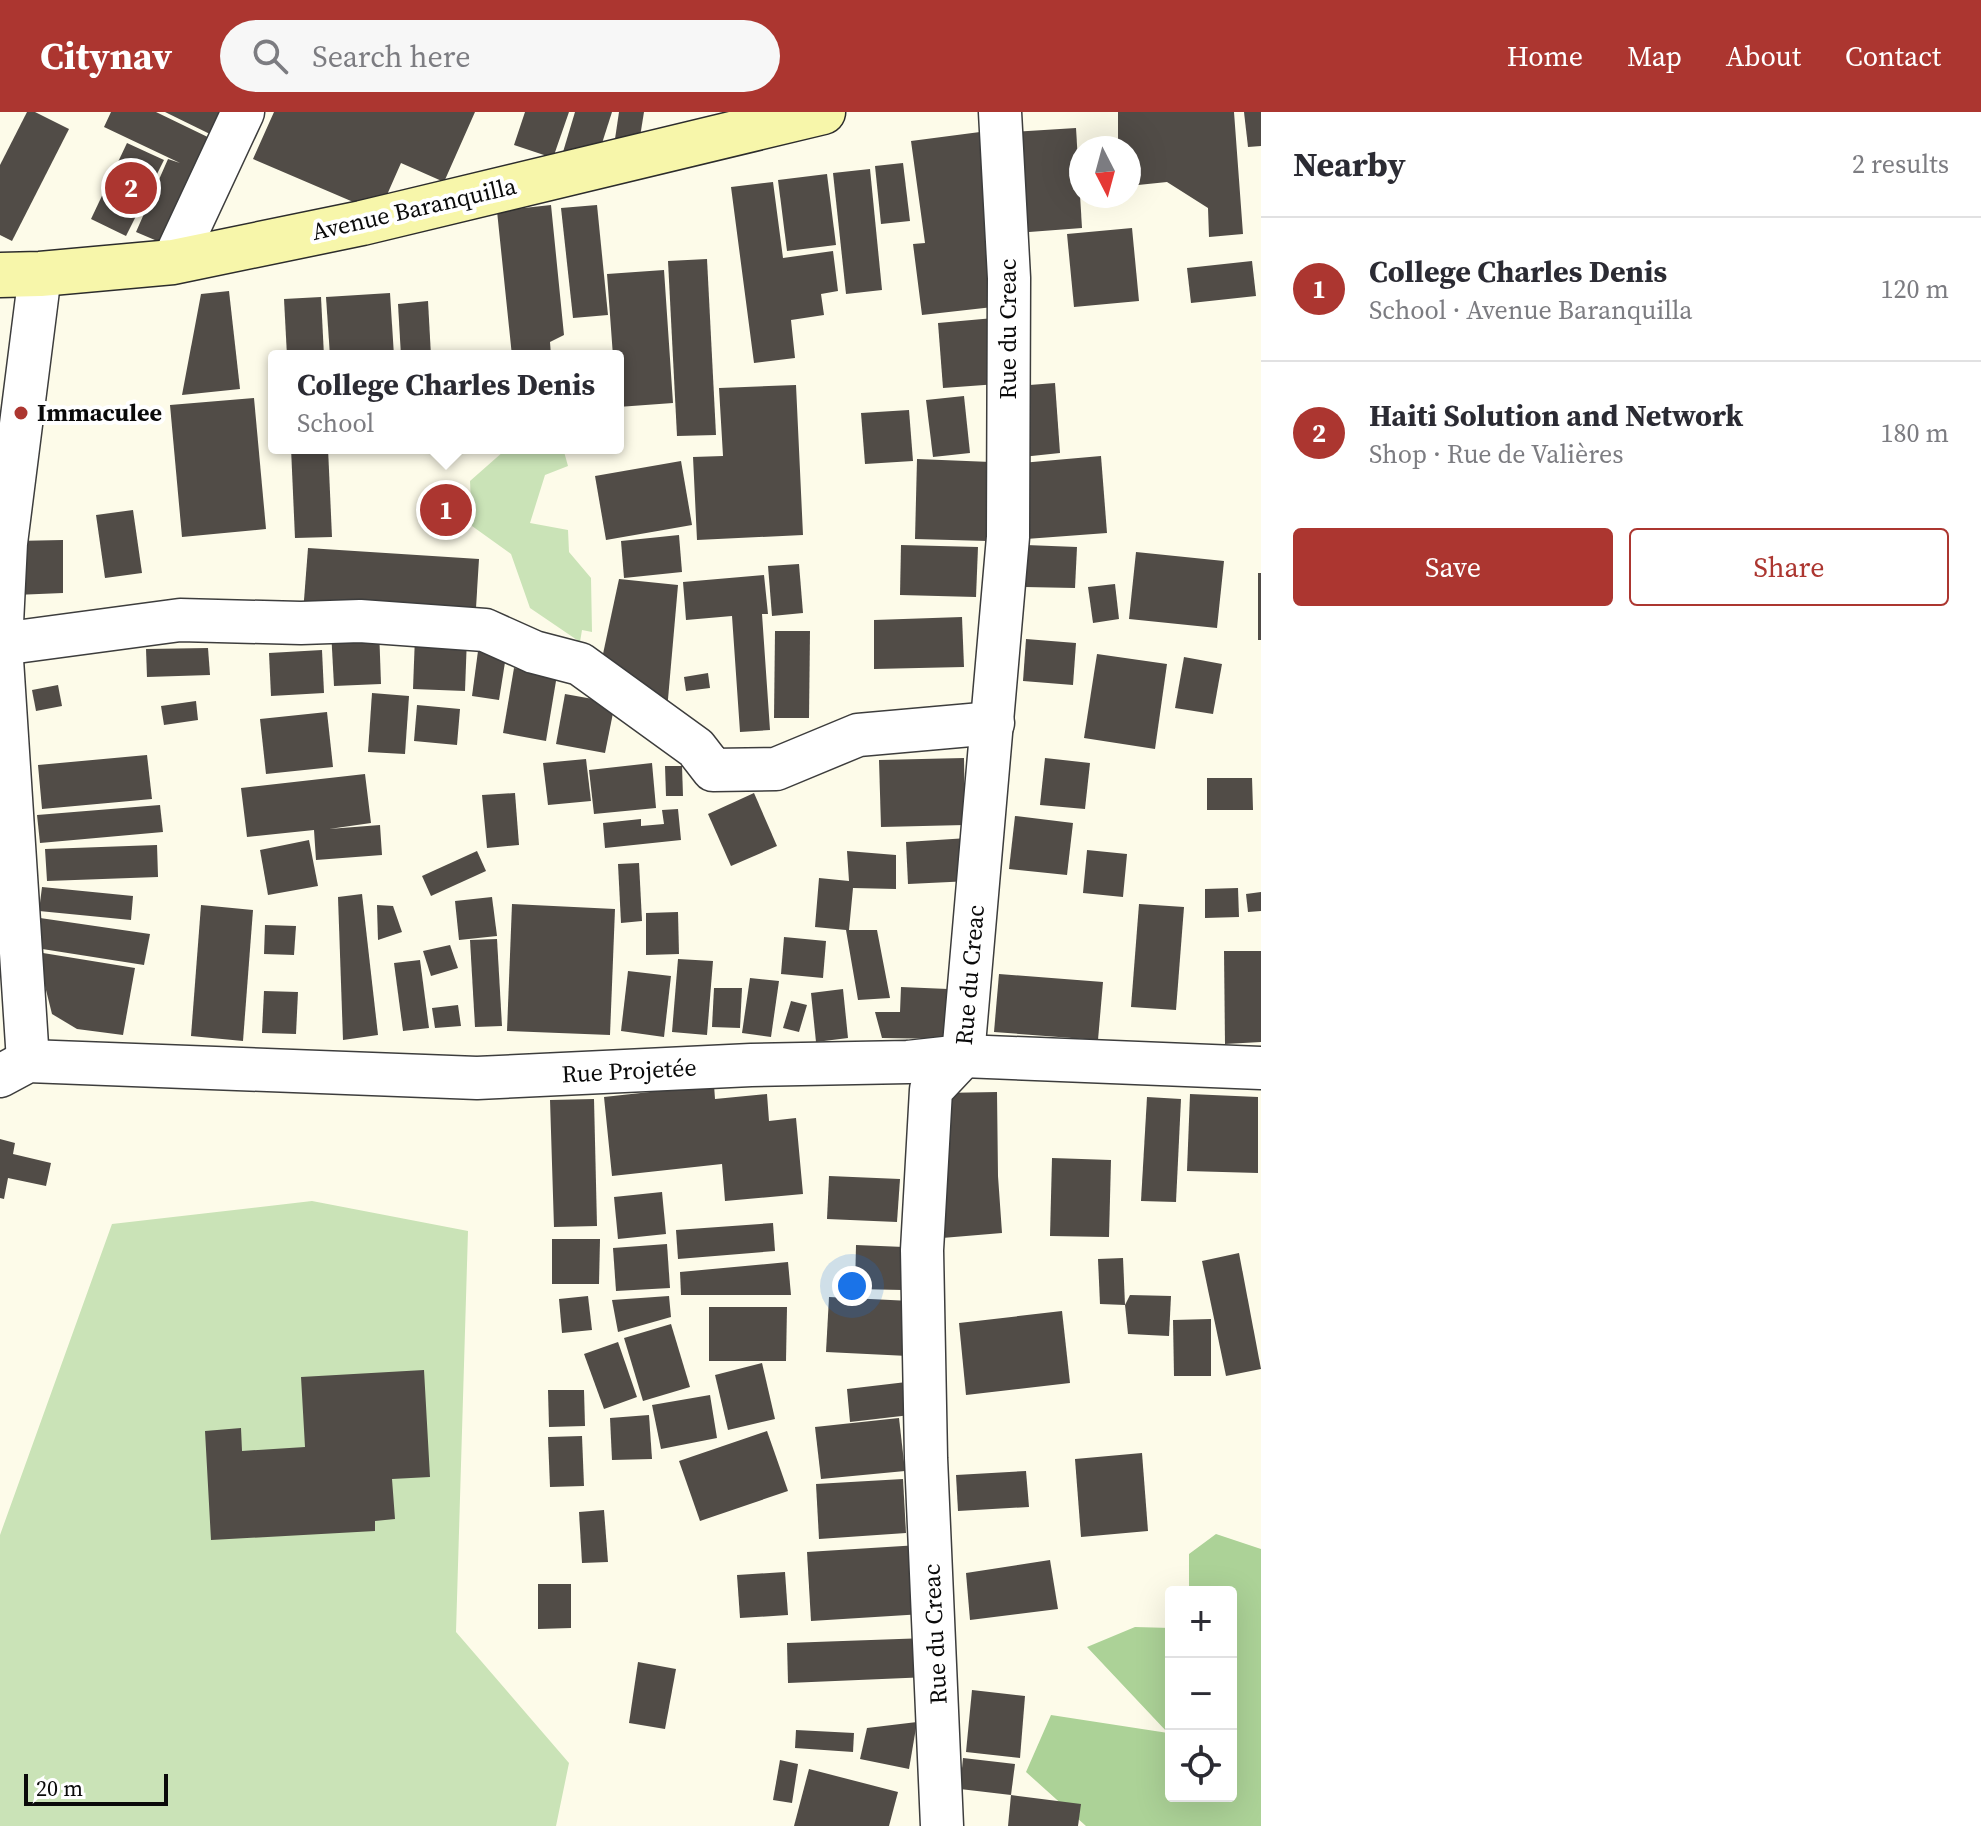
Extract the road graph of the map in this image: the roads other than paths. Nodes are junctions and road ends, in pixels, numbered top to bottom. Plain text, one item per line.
1 (243, 112) edge
2 (1000, 112) edge
3 (819, 113) edge
4 (173, 262) junction
5 (20, 274) edge
6 (3, 550) edge
7 (1, 644) edge
8 (993, 723) junction
9 (963, 1056) junction
10 (1261, 1068) edge
11 (14, 1069) edge
12 (942, 1826) edge

1 - 4 street
2 - 8 street, Rue du Creac
3 - 4 main road, Avenue Baranquilla
4 - 5 main road, Avenue Baranquilla
5 - 6 street
6 - 7 street
7 - 8 street
7 - 11 street
8 - 9 street, Rue du Creac
9 - 10 street, Rue Projetée
9 - 11 street, Rue Projetée
9 - 12 street, Rue du Creac

